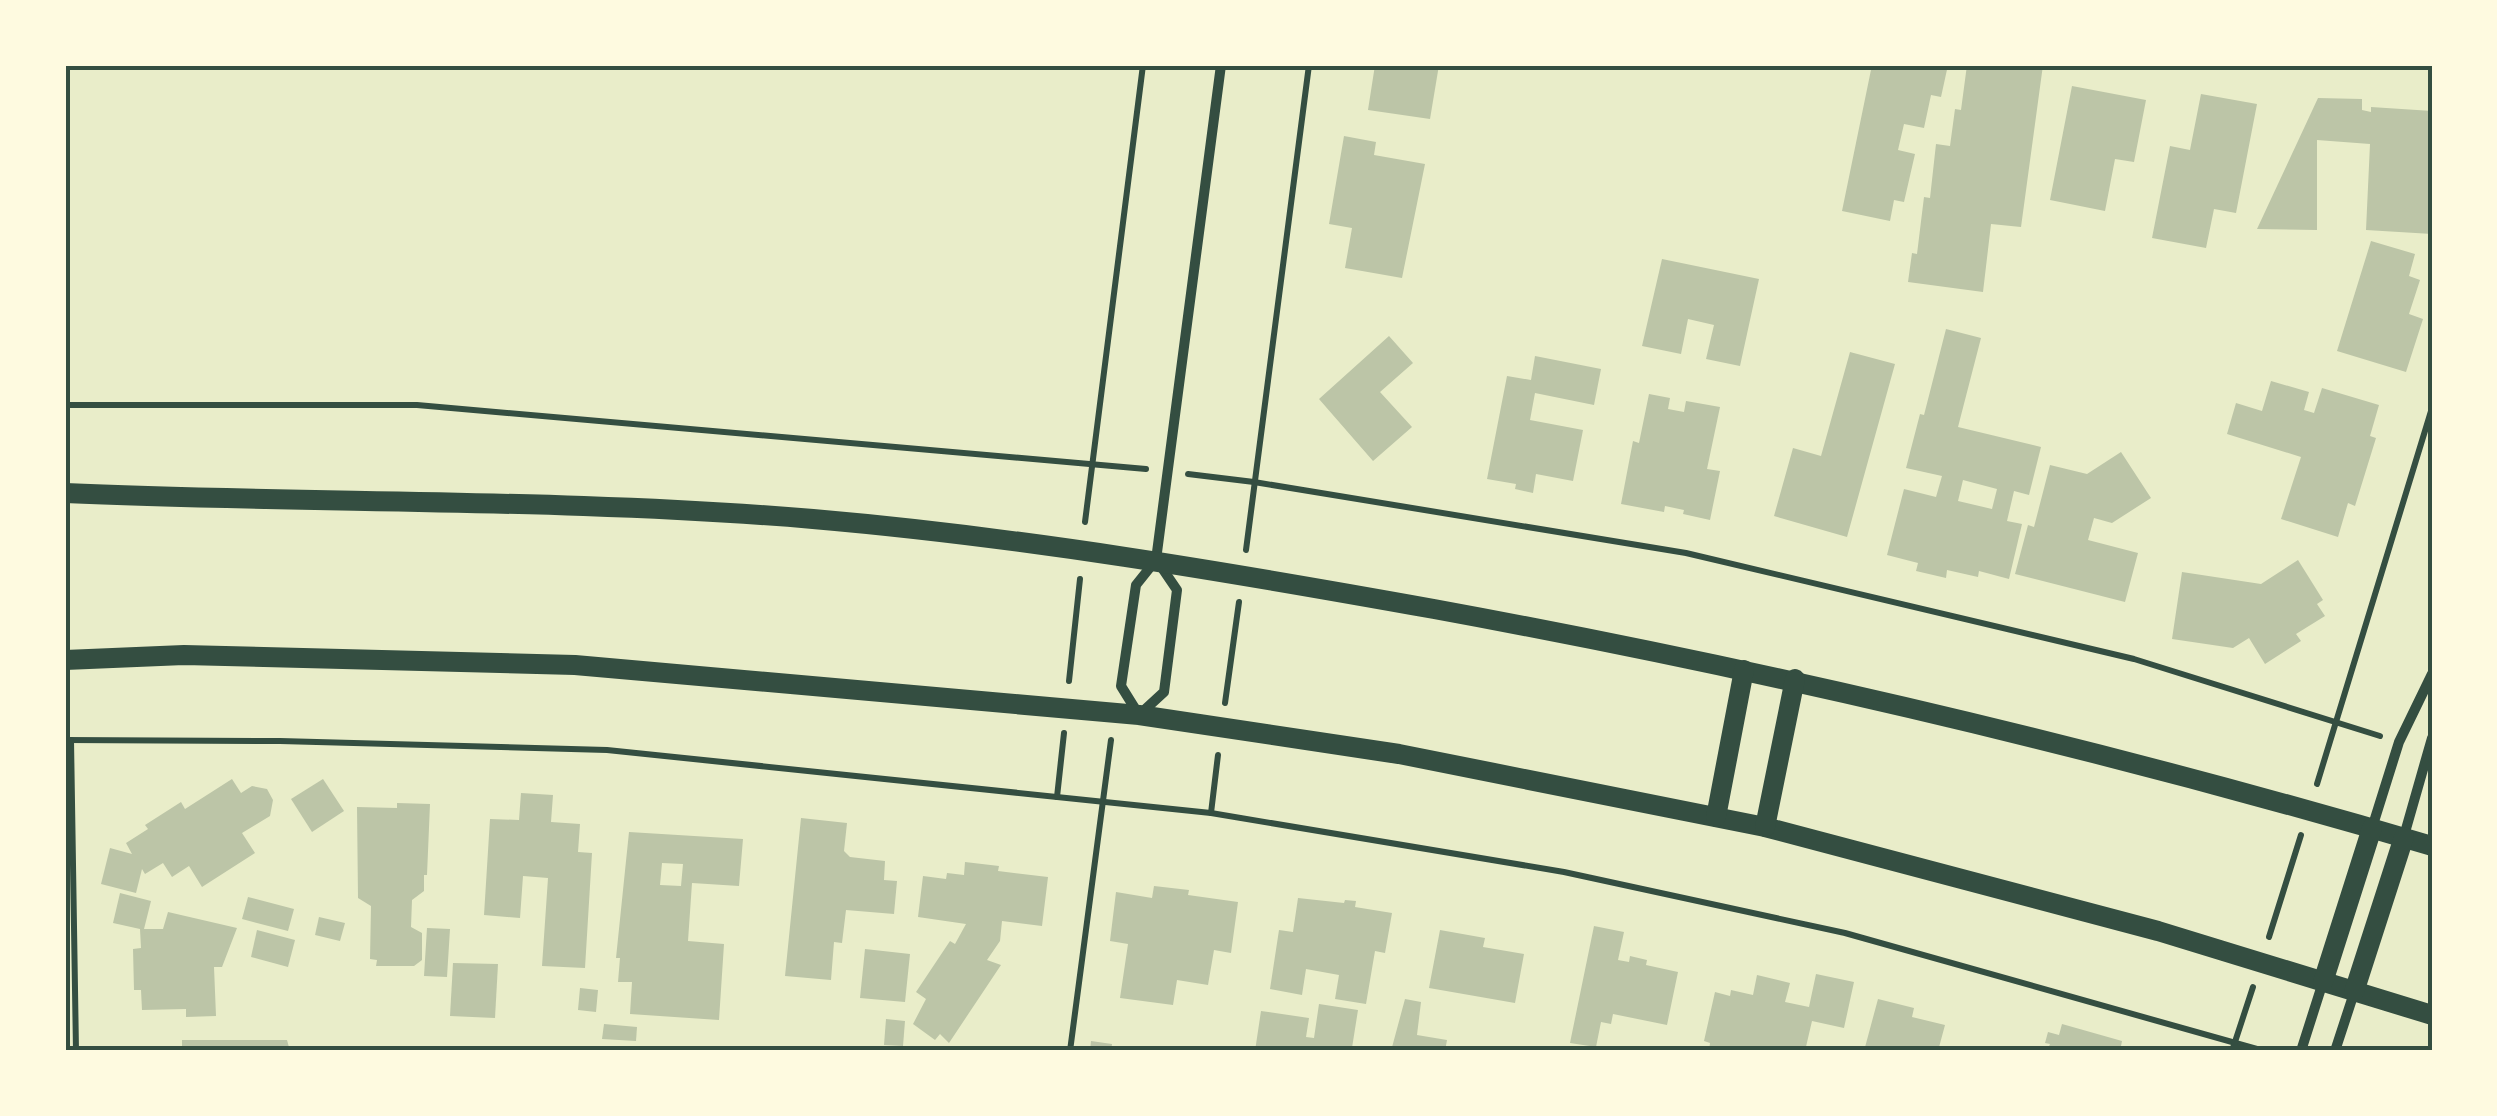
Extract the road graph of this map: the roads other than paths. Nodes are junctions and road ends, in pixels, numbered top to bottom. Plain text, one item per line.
1 (1221, 65) edge
2 (65, 493) edge
3 (1156, 560) junction
4 (65, 660) edge
5 (1744, 670) junction
6 (2432, 674) edge
7 (1795, 679) junction
8 (1139, 715) junction
9 (2432, 738) edge
10 (1716, 818) junction
11 (1765, 828) junction
12 (2372, 828) junction
13 (2404, 837) junction
14 (2432, 846) edge
15 (2323, 982) junction
16 (2354, 992) junction
17 (2432, 1015) edge
18 (2301, 1051) edge
19 (2335, 1051) edge

1 - 3 street
2 - 3 main road
3 - 5 main road
3 - 8 street
3 - 8 street
4 - 8 main road
5 - 7 main road
5 - 10 main road
6 - 12 street
7 - 11 main road
7 - 12 main road
8 - 10 main road
9 - 13 street
10 - 11 main road
11 - 15 main road
12 - 13 main road
12 - 15 main road
13 - 14 main road
13 - 16 main road
15 - 16 main road
15 - 18 street
16 - 17 main road
16 - 19 street

